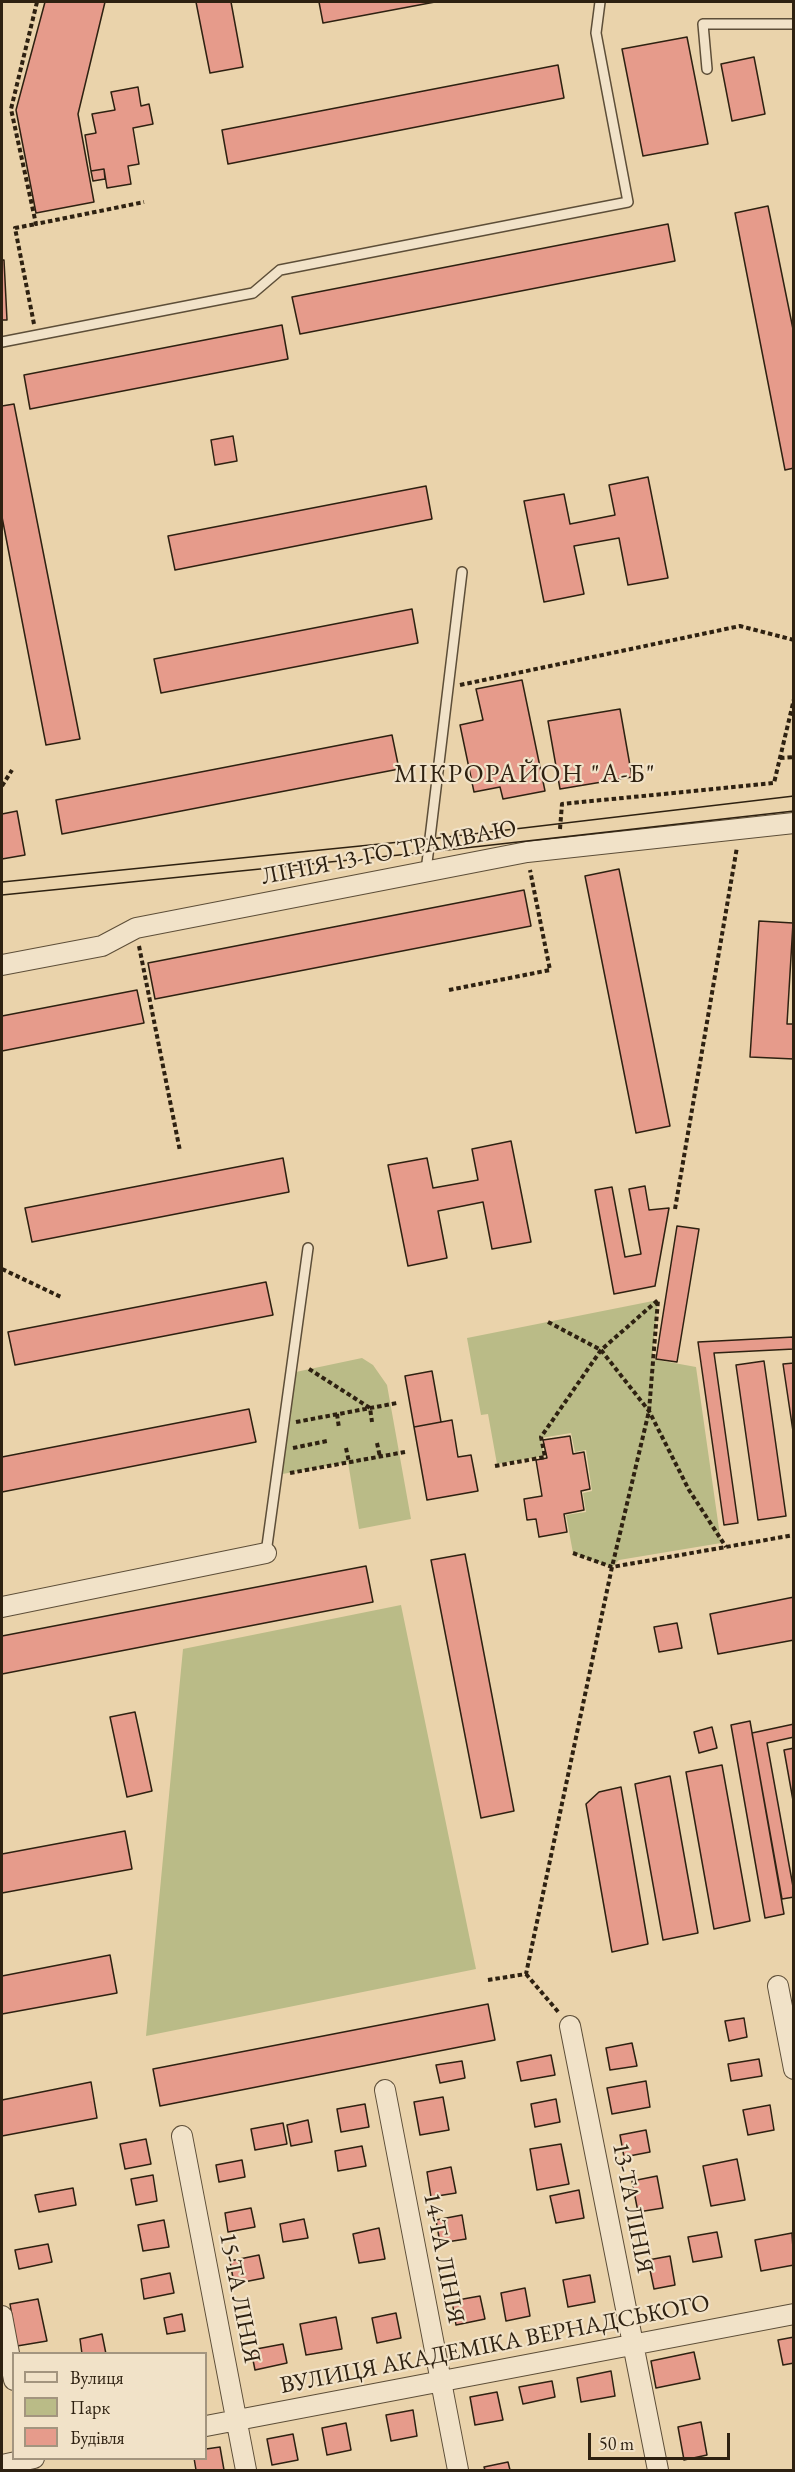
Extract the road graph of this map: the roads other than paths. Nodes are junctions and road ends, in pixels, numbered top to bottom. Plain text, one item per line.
1 (600, 2) edge
2 (794, 24) edge
3 (707, 69) dead end
4 (2, 342) edge
5 (462, 572) dead end
6 (794, 823) edge
7 (426, 871) junction
8 (2, 965) edge
9 (308, 1248) dead end
10 (266, 1553) joint
11 (2, 1606) edge
12 (778, 1986) dead end
13 (570, 2026) road end
14 (794, 2069) edge
15 (385, 2090) dead end
16 (182, 2136) dead end
17 (794, 2314) edge
18 (2, 2316) edge
19 (633, 2345) junction
20 (12, 2369) edge
21 (441, 2381) junction
22 (236, 2420) junction
23 (207, 2426) edge
24 (30, 2462) edge
25 (2, 2465) edge
26 (246, 2470) edge
27 (458, 2470) edge
28 (658, 2470) edge

1 - 4 lane
2 - 3 lane
5 - 7 lane
6 - 7 street, ЛІНІЯ 13-ГО ТРАМВАЮ
7 - 8 street, ЛІНІЯ 13-ГО ТРАМВАЮ
9 - 10 lane
10 - 11 street
12 - 14 street
13 - 19 street, 13-ТА ЛІНІЯ
15 - 21 street, 14-ТА ЛІНІЯ
16 - 22 street, 15-ТА ЛІНІЯ
17 - 19 street, ВУЛИЦЯ АКАДЕМІКА ВЕРНАДСЬКОГО
18 - 20 street
19 - 21 street, ВУЛИЦЯ АКАДЕМІКА ВЕРНАДСЬКОГО
19 - 28 street, 13-ТА ЛІНІЯ
21 - 22 street, ВУЛИЦЯ АКАДЕМІКА ВЕРНАДСЬКОГО
21 - 27 street, 14-ТА ЛІНІЯ
22 - 23 street, ВУЛИЦЯ АКАДЕМІКА ВЕРНАДСЬКОГО
22 - 26 street, 15-ТА ЛІНІЯ
24 - 25 street

